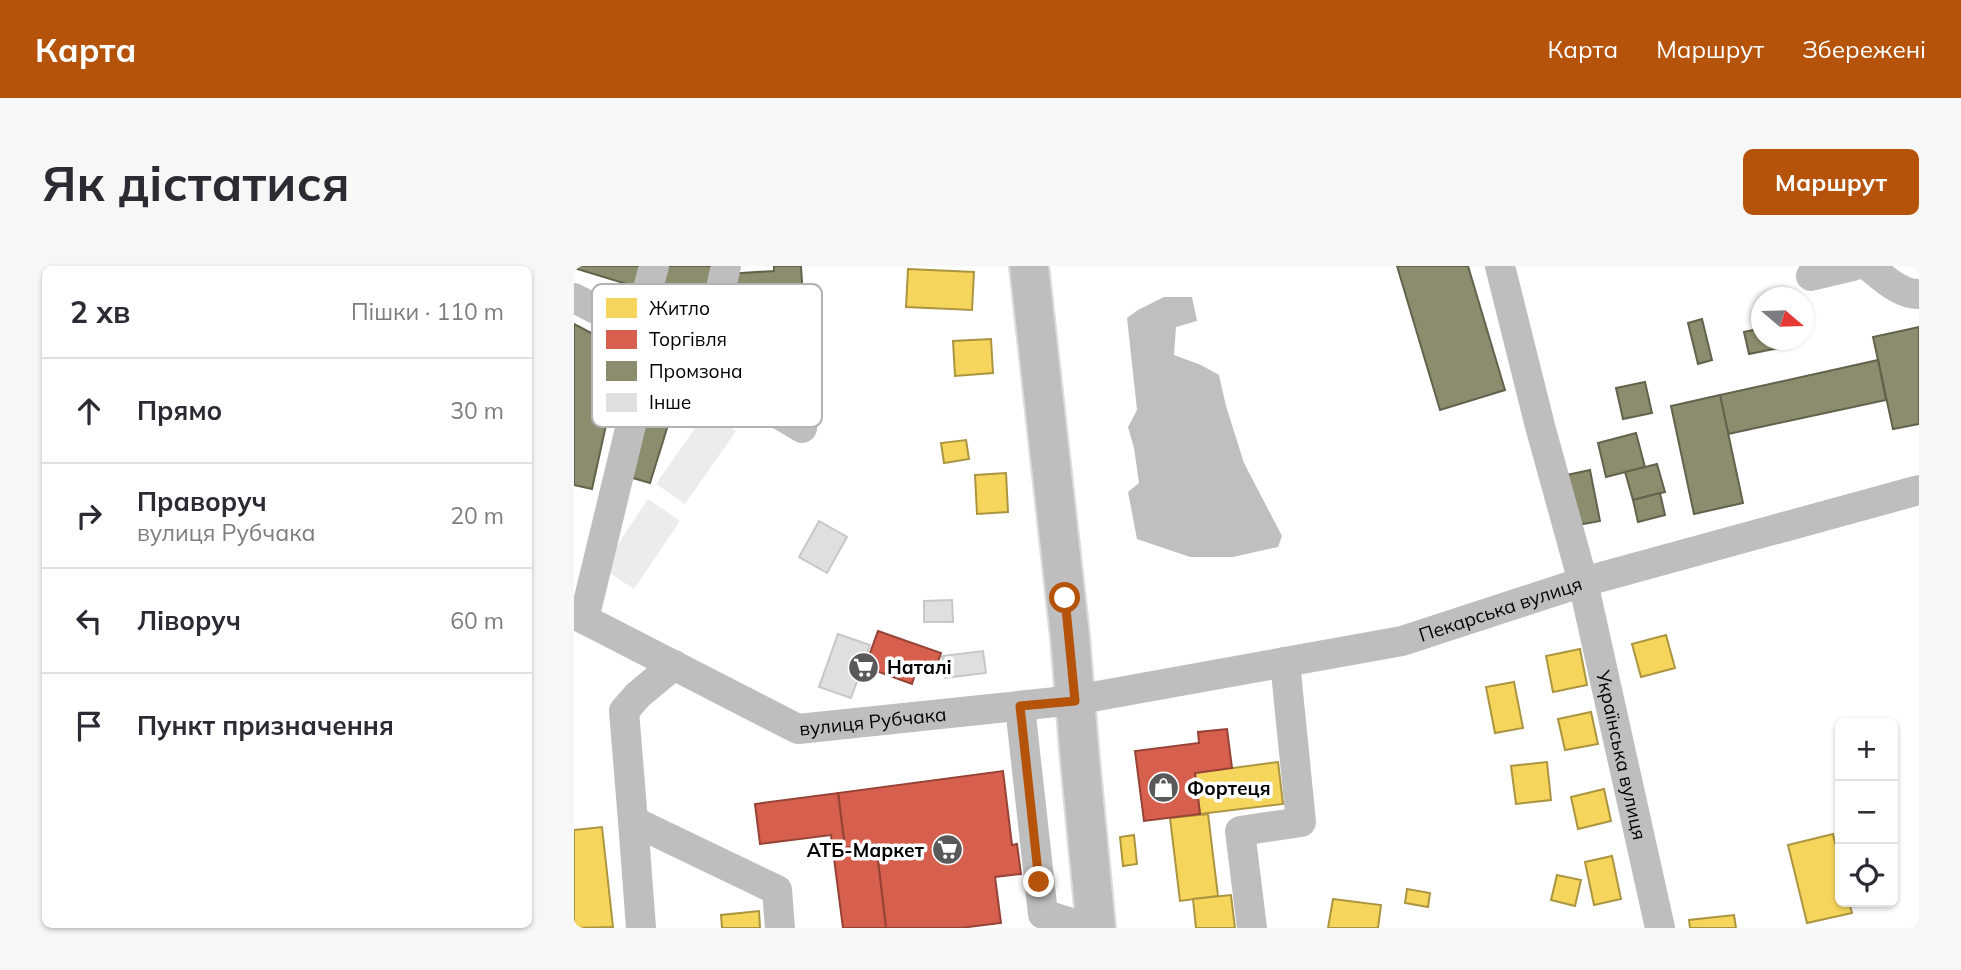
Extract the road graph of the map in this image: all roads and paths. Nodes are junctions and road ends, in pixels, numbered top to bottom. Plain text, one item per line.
1 (654, 266) edge
2 (726, 266) edge
3 (1028, 266) edge
4 (1500, 266) edge
5 (1853, 266) edge
6 (1868, 266) edge
7 (1811, 276) dead end
8 (651, 284) edge
9 (722, 284) edge
10 (1919, 294) edge
11 (574, 298) edge
12 (592, 307) edge
13 (623, 427) edge
14 (1919, 490) edge
15 (1583, 582) junction
16 (579, 617) edge
17 (1284, 663) junction
18 (674, 665) junction
19 (1075, 701) junction
20 (1020, 706) junction
21 (633, 821) junction
22 (641, 928) edge
23 (780, 928) edge
24 (1087, 928) edge
25 (1096, 928) edge
26 (1252, 928) edge
27 (1660, 928) edge

1 - 8 street
2 - 9 street
3 - 19 main road
4 - 15 street, Українська вулиця
5 - 7 street
6 - 10 street
11 - 12 street
13 - 16 street
14 - 15 street, Пекарська вулиця
15 - 17 street, Пекарська вулиця
15 - 27 street, Українська вулиця
16 - 18 street, вулиця Рубчака
17 - 19 street, Пекарська вулиця
17 - 26 street
18 - 20 street, вулиця Рубчака
18 - 21 street
19 - 20 street, вулиця Рубчака
19 - 25 main road
20 - 24 street
21 - 22 street
21 - 23 street

